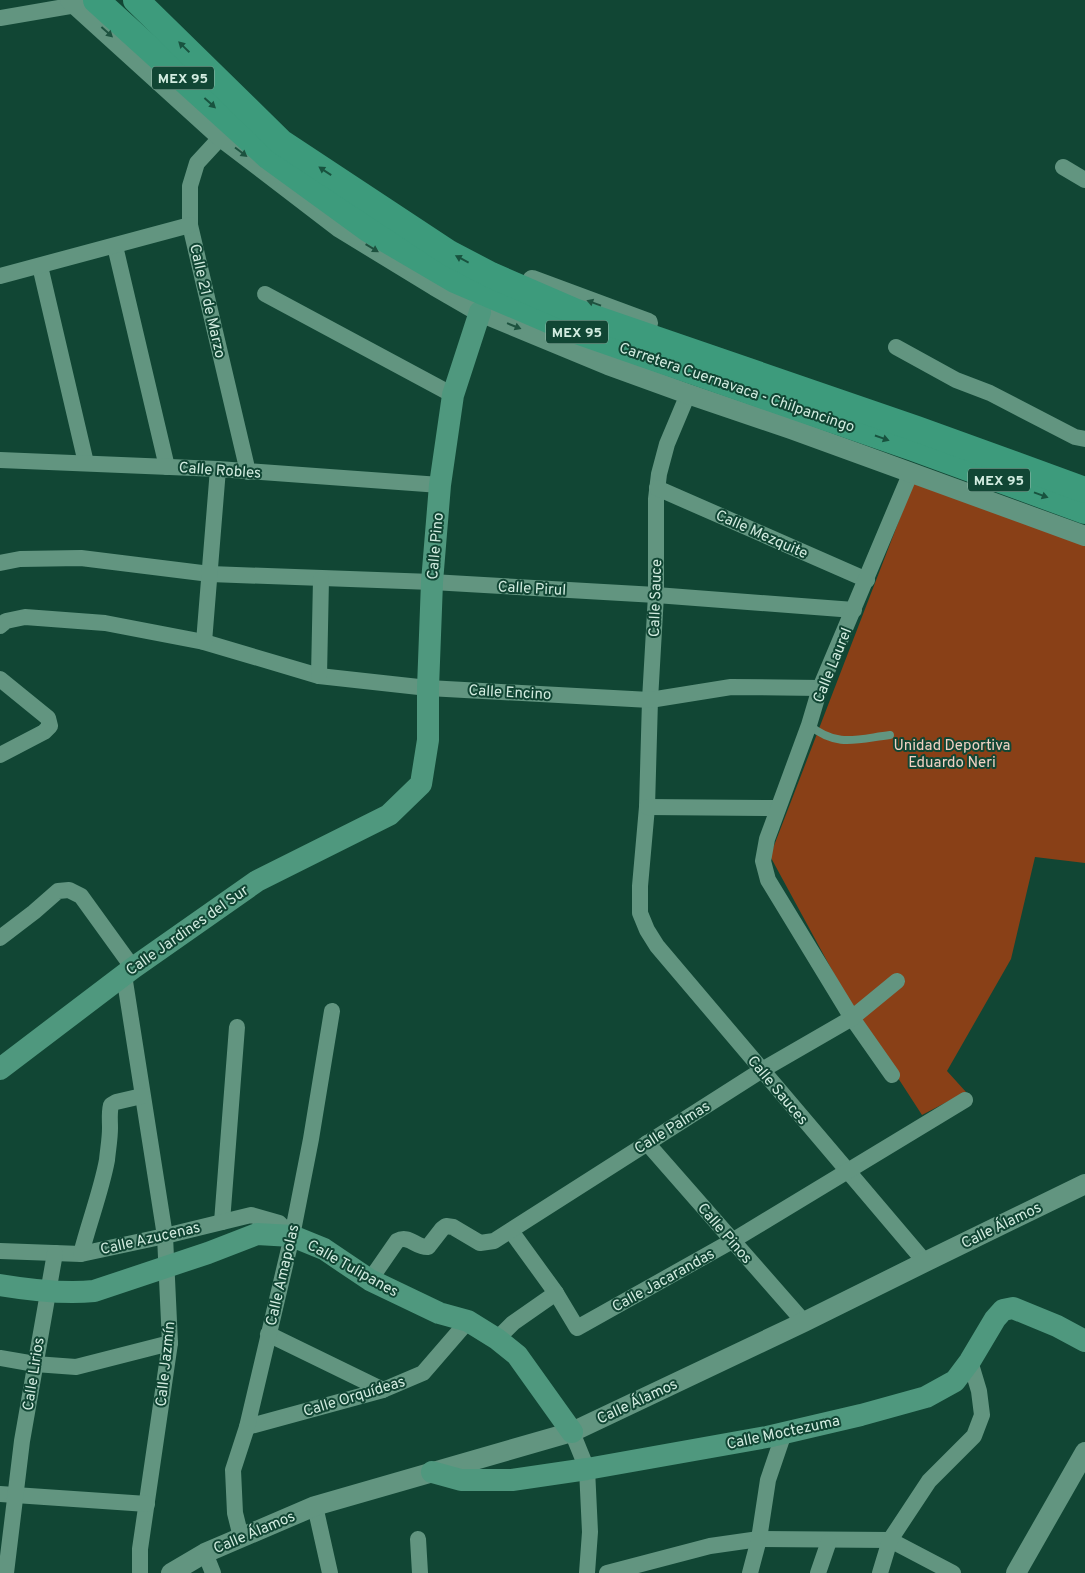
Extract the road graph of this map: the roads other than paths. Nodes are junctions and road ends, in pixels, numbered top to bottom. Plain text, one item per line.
1 (136, 0) edge
2 (81, 2) edge
3 (0, 18) edge
4 (221, 137) junction
5 (1063, 167) dead end
6 (1085, 180) edge
7 (190, 225) junction
8 (115, 246) junction
9 (40, 266) junction
10 (491, 275) junction
11 (0, 276) edge
12 (264, 294) dead end
13 (480, 312) junction
14 (896, 347) dead end
15 (453, 394) junction
16 (688, 394) junction
17 (1085, 440) edge
18 (0, 459) edge
19 (86, 463) junction
20 (167, 467) junction
21 (218, 469) junction
22 (248, 472) junction
23 (911, 472) junction
24 (1085, 480) edge
25 (440, 485) junction
26 (657, 488) junction
27 (1085, 490) edge
28 (1085, 511) edge
29 (1085, 536) edge
30 (0, 563) edge
31 (210, 574) junction
32 (321, 579) junction
33 (867, 580) junction
34 (432, 582) junction
35 (656, 595) junction
36 (854, 610) junction
37 (0, 626) edge
38 (204, 642) junction
39 (319, 676) junction
40 (0, 679) edge
41 (428, 688) junction
42 (820, 688) junction
43 (650, 700) junction
44 (809, 725) junction
45 (890, 735) dead end
46 (0, 755) edge
47 (421, 784) joint
48 (647, 807) junction
49 (778, 808) junction
50 (640, 913) joint
51 (0, 938) edge
52 (129, 972) junction
53 (897, 981) dead end
54 (332, 1011) dead end
55 (852, 1018) junction
56 (237, 1027) dead end
57 (0, 1069) edge
58 (762, 1070) junction
59 (892, 1075) dead end
60 (142, 1096) junction
61 (965, 1100) dead end
62 (647, 1143) junction
63 (847, 1170) junction
64 (1085, 1184) edge
65 (222, 1222) junction
66 (511, 1231) junction
67 (165, 1236) junction
68 (292, 1236) junction
69 (732, 1241) junction
70 (0, 1251) edge
71 (55, 1253) junction
72 (81, 1254) junction
73 (925, 1262) junction
74 (165, 1267) junction
75 (370, 1280) junction
76 (0, 1285) edge
77 (48, 1290) junction
78 (556, 1293) junction
79 (468, 1321) junction
80 (804, 1322) junction
81 (268, 1334) junction
82 (497, 1339) junction
83 (1085, 1340) edge
84 (170, 1343) junction
85 (0, 1358) edge
86 (970, 1361) junction
87 (35, 1364) junction
88 (384, 1390) junction
89 (247, 1427) junction
90 (572, 1432) junction
91 (784, 1432) junction
92 (1085, 1452) edge
93 (587, 1469) junction
94 (432, 1472) junction
95 (0, 1494) edge
96 (16, 1495) junction
97 (147, 1504) junction
98 (315, 1506) junction
99 (241, 1537) junction
100 (418, 1539) dead end
101 (759, 1539) junction
102 (890, 1540) junction
103 (829, 1541) junction
104 (205, 1553) junction
105 (6, 1573) edge
106 (140, 1573) edge
107 (171, 1573) edge
108 (213, 1573) edge
109 (330, 1573) edge
110 (420, 1573) edge
111 (587, 1573) edge
112 (607, 1573) edge
113 (750, 1573) edge
114 (818, 1573) edge
115 (880, 1573) edge
116 (954, 1573) edge
117 (1016, 1573) edge

10 -> 1 main road, Carretera Cuernavaca - Chilpancingo / MEX 95
2 - 3 street
2 -> 4 street
2 -> 28 main road, Carretera Cuernavaca - Chilpancingo / MEX 95
4 - 7 street, Calle 21 de Marzo
4 -> 13 street
5 - 6 street
7 - 8 street
7 - 22 street, Calle 21 de Marzo
8 - 9 street
8 - 20 street
9 - 11 street
9 - 19 street
24 -> 10 street
10 - 27 main road, Carretera Cuernavaca - Chilpancingo / MEX 95
12 - 15 street
13 - 15 main road, Calle Pino
13 -> 16 street
14 - 17 street
15 - 25 main road, Calle Pino
16 - 23 street
16 - 26 street, Calle Sauce
18 - 19 street, Calle Robles
19 - 20 street, Calle Robles
20 - 21 street, Calle Robles
21 - 22 street, Calle Robles
21 - 31 street
22 - 25 street, Calle Robles
23 - 29 street
23 - 33 street, Calle Laurel
25 - 34 main road, Calle Pino
26 - 33 street, Calle Mezquite
26 - 35 street, Calle Sauce
30 - 31 street, Calle Pirul
31 - 32 street, Calle Pirul
31 - 38 street
32 - 34 street, Calle Pirul
32 - 39 street
33 - 36 street, Calle Laurel
34 - 35 street, Calle Pirul
34 - 41 main road, Calle Pino
35 - 36 street, Calle Pirul
35 - 43 street, Calle Sauce
36 - 42 street, Calle Laurel
37 - 38 street, Calle Encino
38 - 39 street, Calle Encino
39 - 41 street, Calle Encino
40 - 46 street
41 - 43 street, Calle Encino
41 - 47 main road, Calle Pino
42 - 43 street, Calle Encino
42 - 44 street, Calle Laurel
43 - 48 street, Calle Sauce
44 - 45 lane
44 - 49 street, Calle Laurel
47 - 52 main road, Calle Jardines del Sur
48 - 49 street
48 - 50 street, Calle Sauce
49 - 55 street, Calle Laurel
50 - 58 street, Calle Sauces
51 - 52 street
52 - 57 main road, Calle Jardines del Sur
52 - 60 street, Calle Jazmín
53 - 55 street, Calle Palmas
54 - 68 street, Calle Amapolas
55 - 58 street, Calle Palmas
55 - 59 street
56 - 65 street
58 - 62 street, Calle Palmas
58 - 63 street, Calle Sauces
60 - 67 street, Calle Jazmín
60 - 72 street
61 - 63 street, Calle Jacarandas
62 - 66 street, Calle Palmas
62 - 69 street, Calle Pinos
63 - 69 street, Calle Jacarandas
63 - 73 street, Calle Sauces
64 - 73 street, Calle Álamos
65 - 67 street, Calle Azucenas
65 - 68 street, Calle Azucenas
66 - 75 street, Calle Palmas
66 - 78 street
67 - 72 street, Calle Azucenas
67 - 74 street, Calle Jazmín
68 - 74 main road, Calle Tulipanes
68 - 75 main road, Calle Tulipanes
68 - 81 street, Calle Amapolas
69 - 78 street, Calle Jacarandas
69 - 80 street, Calle Pinos
70 - 71 street, Calle Azucenas
71 - 72 street, Calle Azucenas
71 - 77 street, Calle Lirios
73 - 80 street, Calle Álamos
74 - 77 main road, Calle Tulipanes
74 - 84 street, Calle Jazmín
75 - 79 main road, Calle Tulipanes
76 - 77 main road, Calle Tulipanes
77 - 87 street, Calle Lirios
78 - 82 street
79 - 82 main road, Calle Tulipanes
79 - 88 street, Calle Orquídeas
80 - 90 street, Calle Álamos
81 - 88 street
81 - 89 street, Calle Amapolas
82 - 90 main road, Calle Tulipanes
83 - 86 main road, Calle Moctezuma
84 - 87 street
84 - 97 street, Calle Jazmín
85 - 87 street
86 - 91 main road, Calle Moctezuma
86 - 102 street
87 - 96 street, Calle Lirios
88 - 89 street, Calle Orquídeas
89 - 99 street, Calle Amapolas
90 - 93 street
90 - 94 street, Calle Álamos
91 - 93 main road, Calle Moctezuma
91 - 101 street
92 - 117 street
93 - 94 main road, Calle Moctezuma
93 - 111 street
94 - 98 street, Calle Álamos
95 - 96 street
96 - 97 street
96 - 105 street, Calle Lirios
97 - 106 street, Calle Jazmín
98 - 99 street, Calle Álamos
98 - 109 street
99 - 104 street, Calle Álamos
100 - 110 street
101 - 103 street
101 - 112 street
101 - 113 street
102 - 103 street
102 - 115 street
102 - 116 street
103 - 114 street
104 - 107 street, Calle Álamos
104 - 108 street

